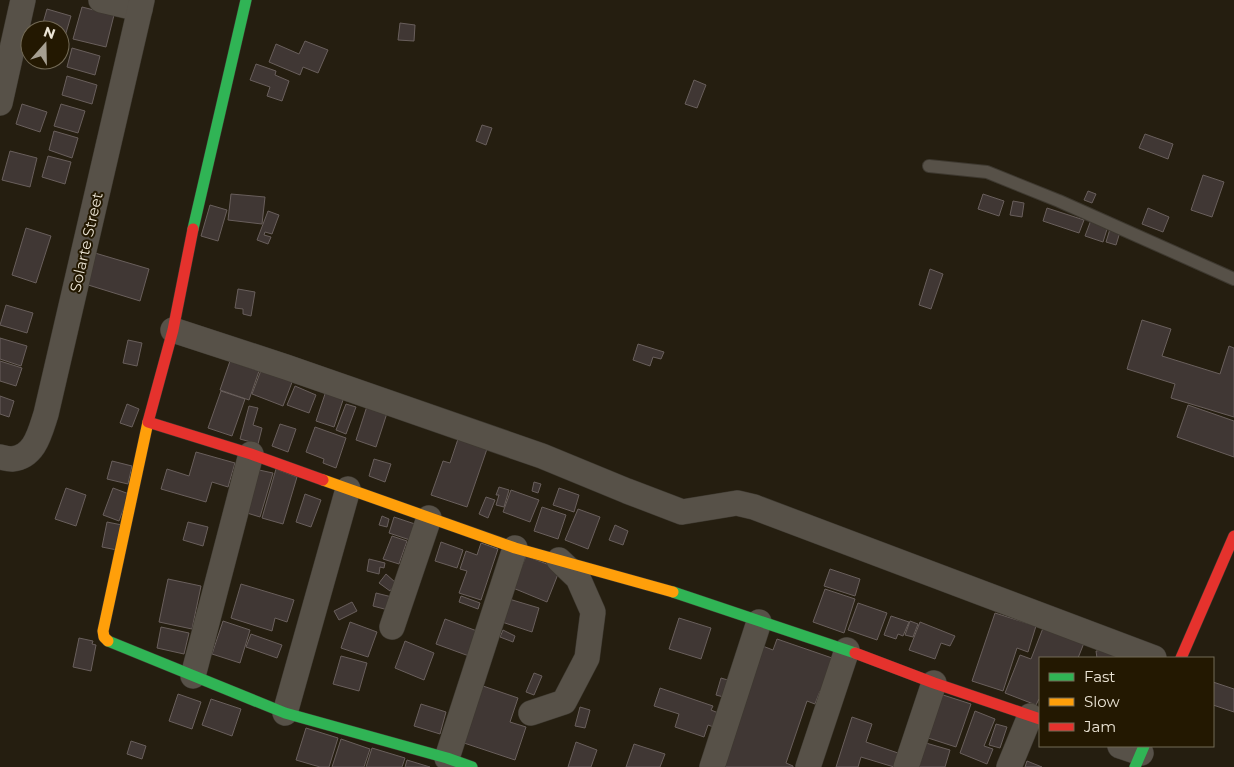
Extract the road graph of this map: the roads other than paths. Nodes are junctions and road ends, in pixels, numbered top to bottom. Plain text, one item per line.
1 (23, 0) edge
2 (101, 0) edge
3 (246, 0) edge
4 (141, 4) edge
5 (0, 103) edge
6 (930, 166) dead end
7 (1234, 280) edge
8 (173, 330) junction
9 (148, 422) junction
10 (251, 454) junction
11 (0, 457) edge
12 (348, 490) junction
13 (429, 518) junction
14 (1234, 536) edge
15 (515, 548) junction
16 (559, 560) junction
17 (759, 622) junction
18 (392, 627) dead end
19 (848, 650) junction
20 (1151, 657) edge
21 (1181, 657) edge
22 (192, 676) junction
23 (934, 683) junction
24 (285, 713) junction
25 (532, 713) dead end
26 (1035, 718) edge
27 (448, 758) junction
28 (472, 767) edge
29 (712, 767) edge
30 (808, 767) edge
31 (906, 767) edge
32 (1009, 767) edge

1 - 5 street
2 - 4 street
3 - 8 street
4 - 11 street, Solarte Street
6 - 7 lane
8 - 9 street
8 - 20 street
9 - 10 street
9 - 22 street
10 - 12 street
10 - 22 street
12 - 13 street
12 - 24 street
13 - 15 street
13 - 18 street
14 - 21 street
15 - 16 street
15 - 27 street
16 - 17 street
16 - 25 street
17 - 19 street
17 - 29 street
19 - 23 street
19 - 30 street
22 - 24 street
23 - 26 street
23 - 31 street
24 - 27 street
26 - 32 street
27 - 28 street

